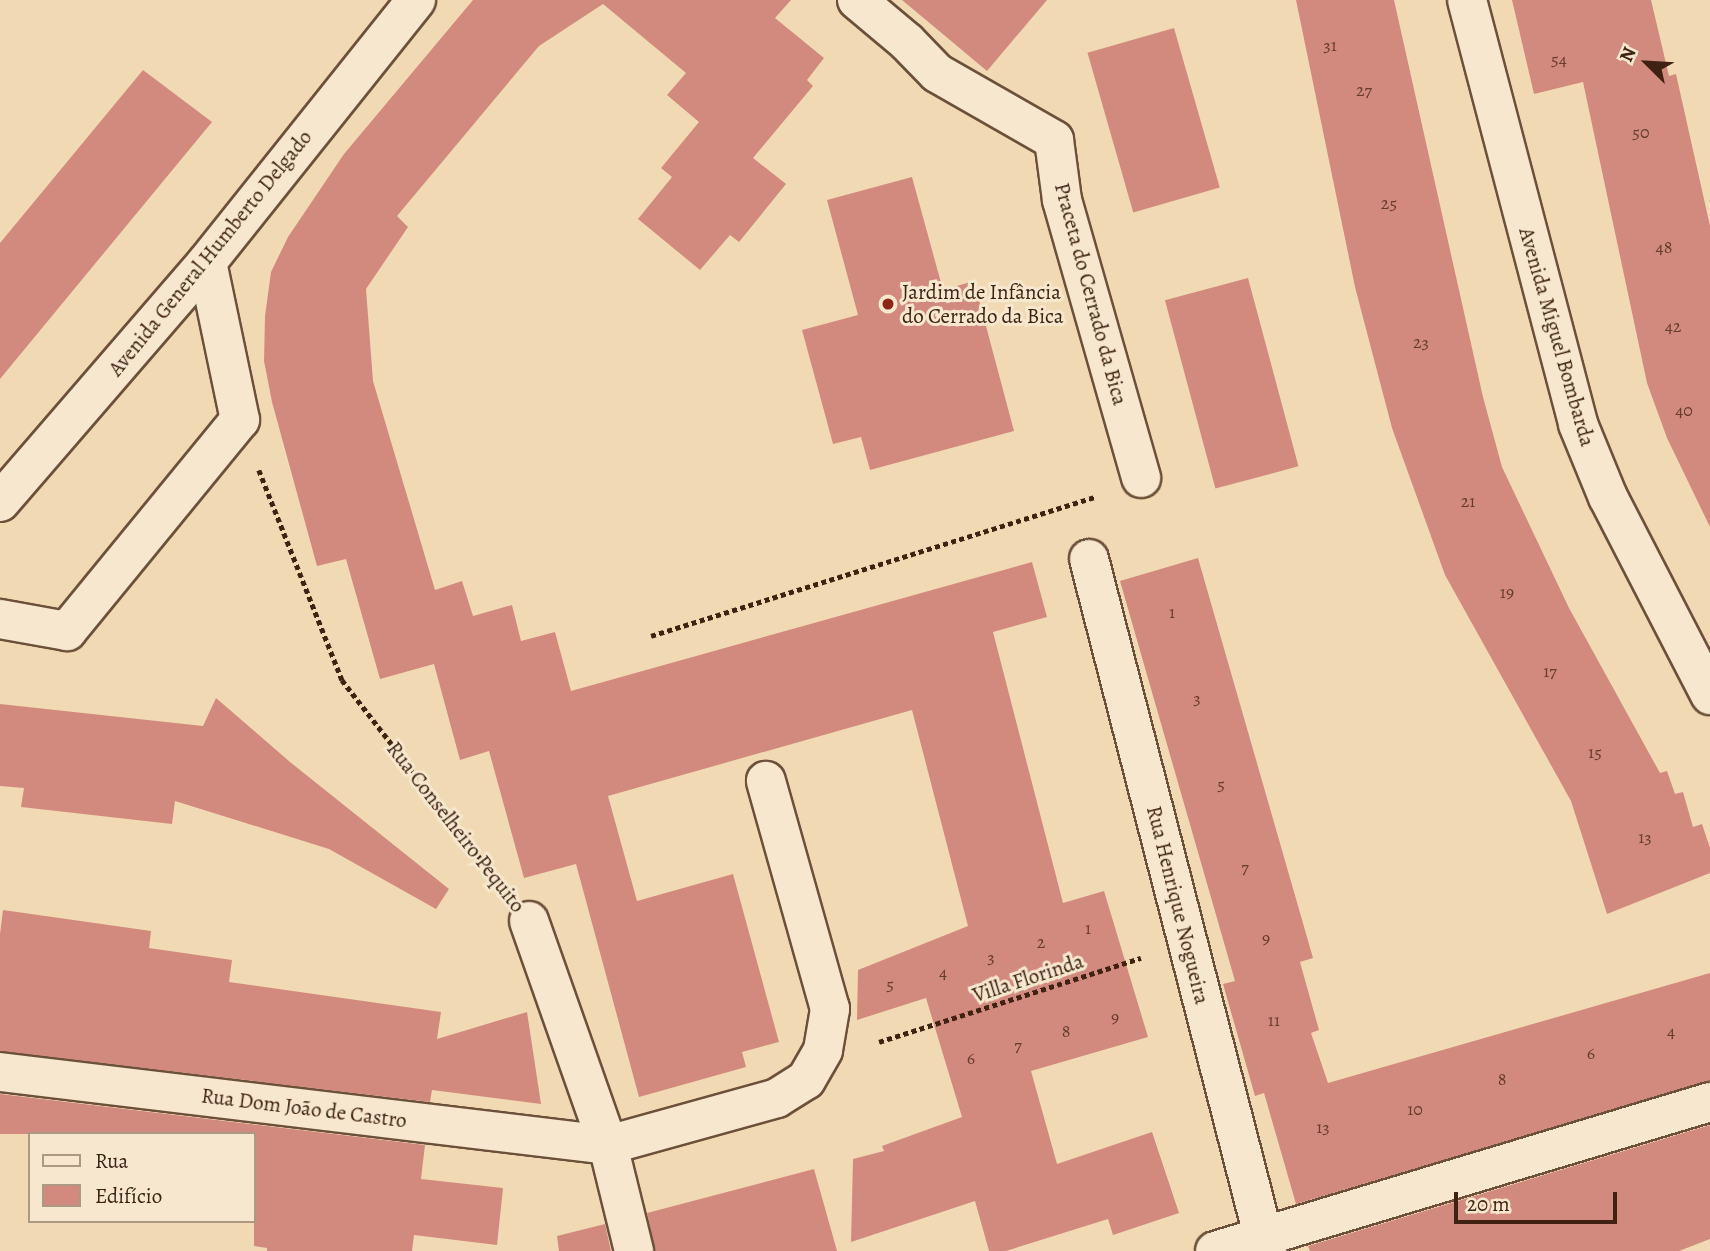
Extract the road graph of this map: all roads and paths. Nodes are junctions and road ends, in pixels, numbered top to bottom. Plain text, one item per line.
1 (416, 0) edge
2 (857, 0) edge
3 (1467, 0) edge
4 (207, 262) junction
5 (240, 421) junction
6 (1141, 478) joint
7 (0, 502) edge
8 (1089, 559) dead end
9 (0, 619) edge
10 (651, 636) dead end
11 (1710, 695) edge
12 (766, 781) dead end
13 (529, 921) joint
14 (1188, 944) junction
15 (878, 1042) dead end
16 (0, 1072) edge
17 (1710, 1102) edge
18 (608, 1145) junction
19 (1265, 1244) edge
20 (634, 1251) edge
21 (1215, 1251) edge

1 - 4 street, Avenida General Humberto Delgado
2 - 6 street, Praceta do Cerrado da Bica
3 - 11 street, Avenida Miguel Bombarda
4 - 5 street
4 - 7 street, Avenida General Humberto Delgado
5 - 9 street
5 - 13 path, Rua Conselheiro Pequito
6 - 10 path
8 - 14 street, Rua Henrique Nogueira
12 - 18 street
13 - 18 street, Rua Conselheiro Pequito
14 - 15 path, Villa Florinda
14 - 19 street, Rua Henrique Nogueira
16 - 18 street, Rua Dom João de Castro
17 - 19 street
18 - 20 street, Rua Conselheiro Pequito
19 - 21 street

